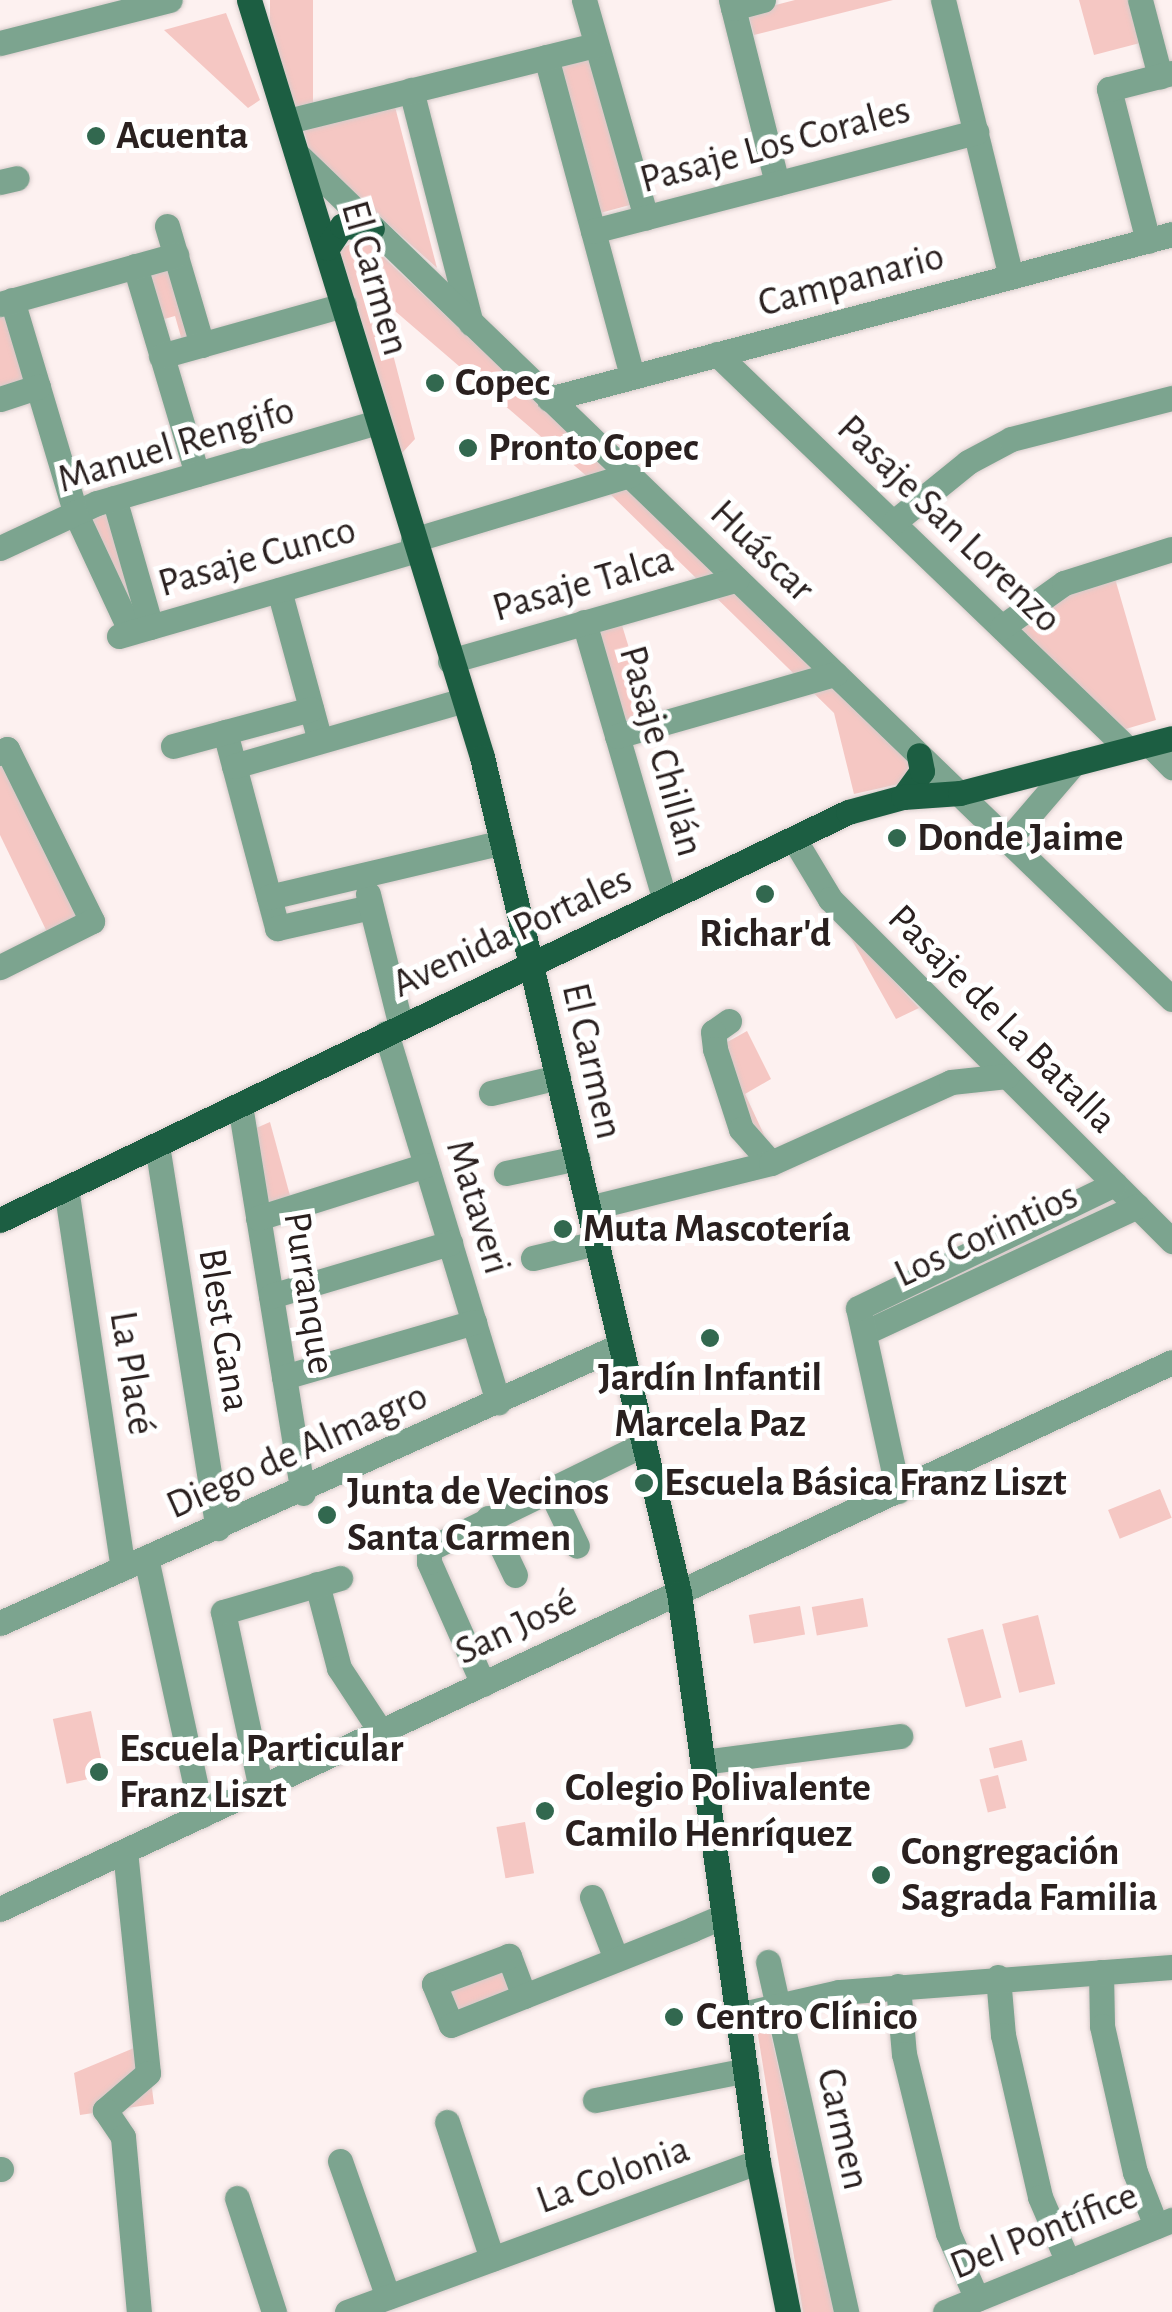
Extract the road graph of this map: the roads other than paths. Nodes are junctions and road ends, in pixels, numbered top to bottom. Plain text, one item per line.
1 (170, 0) edge
2 (249, 0) edge
3 (584, 0) edge
4 (763, 0) edge
5 (943, 0) edge
6 (1140, 0) edge
7 (135, 4) edge
8 (732, 4) edge
9 (0, 43) edge
10 (595, 45) junction
11 (546, 57) junction
12 (1166, 74) edge
13 (411, 90) junction
14 (288, 121) junction
15 (976, 132) junction
16 (300, 157) junction
17 (777, 184) junction
18 (646, 217) junction
19 (168, 226) dead end
20 (372, 228) junction
21 (593, 232) junction
22 (1160, 238) edge
23 (327, 248) junction
24 (176, 255) junction
25 (136, 266) junction
26 (1011, 276) junction
27 (6, 302) edge
28 (344, 305) junction
29 (472, 324) junction
30 (202, 344) junction
31 (717, 354) junction
32 (161, 356) junction
33 (632, 376) junction
34 (38, 387) junction
35 (549, 398) junction
36 (1172, 398) edge
37 (0, 399) edge
38 (378, 422) junction
39 (197, 474) junction
40 (629, 476) junction
41 (114, 498) junction
42 (75, 512) junction
43 (894, 522) junction
44 (415, 545) junction
45 (0, 548) edge
46 (1172, 549) edge
47 (737, 579) junction
48 (279, 590) junction
49 (584, 622) junction
50 (1002, 627) junction
51 (134, 632) junction
52 (450, 662) junction
53 (835, 674) junction
54 (464, 700) junction
55 (312, 709) junction
56 (225, 732) junction
57 (617, 736) junction
58 (320, 741) junction
59 (1149, 744) edge
60 (173, 746) dead end
61 (4, 751) edge
62 (920, 755) junction
63 (1074, 764) junction
64 (234, 766) junction
65 (1172, 767) edge
66 (960, 794) junction
67 (903, 797) junction
68 (794, 839) junction
69 (1008, 840) junction
70 (503, 842) junction
71 (363, 875) junction
72 (269, 898) junction
73 (665, 900) junction
74 (371, 907) junction
75 (531, 964) junction
76 (0, 967) edge
77 (1172, 999) edge
78 (728, 1021) dead end
79 (394, 1030) junction
80 (969, 1039) junction
81 (1006, 1076) junction
82 (558, 1077) junction
83 (962, 1078) junction
84 (491, 1094) dead end
85 (240, 1105) junction
86 (741, 1129) junction
87 (157, 1144) junction
88 (577, 1158) junction
89 (771, 1162) junction
90 (426, 1165) junction
91 (506, 1174) dead end
92 (731, 1174) junction
93 (1115, 1184) junction
94 (66, 1188) junction
95 (1137, 1206) junction
96 (589, 1208) junction
97 (258, 1218) junction
98 (0, 1220) edge
99 (1172, 1241) edge
100 (596, 1242) junction
101 (450, 1243) junction
102 (533, 1258) dead end
103 (271, 1296) junction
104 (862, 1320) junction
105 (474, 1322) junction
106 (621, 1345) junction
107 (1172, 1362) edge
108 (284, 1377) junction
109 (498, 1402) junction
110 (644, 1444) junction
111 (549, 1488) junction
112 (898, 1491) junction
113 (303, 1493) junction
114 (488, 1518) junction
115 (218, 1528) junction
116 (577, 1546) dead end
117 (135, 1563) junction
118 (515, 1576) dead end
119 (679, 1593) junction
120 (1, 1620) edge
121 (483, 1684) junction
122 (381, 1732) junction
123 (900, 1736) dead end
124 (703, 1762) junction
125 (261, 1788) junction
126 (202, 1815) junction
127 (125, 1851) junction
128 (592, 1897) dead end
129 (0, 1909) edge
130 (724, 1916) junction
131 (616, 1959) junction
132 (768, 1962) dead end
133 (1172, 1967) edge
134 (1101, 1972) junction
135 (998, 1978) junction
136 (898, 1986) junction
137 (524, 1996) dead end
138 (777, 2006) junction
139 (738, 2015) junction
140 (746, 2070) junction
141 (594, 2100) dead end
142 (447, 2122) dead end
143 (340, 2161) dead end
144 (758, 2162) junction
145 (237, 2198) dead end
146 (1164, 2223) edge
147 (492, 2259) junction
148 (1068, 2262) junction
149 (388, 2297) junction
150 (977, 2299) junction
151 (138, 2312) edge
152 (274, 2312) edge
153 (348, 2312) edge
154 (772, 2312) edge
155 (788, 2312) edge
156 (846, 2312) edge
157 (945, 2312) edge

1 - 7 street
2 - 14 main road, El Carmen
3 - 10 street
4 - 8 street
5 - 15 street
6 - 12 street
7 - 9 street
8 - 17 street
10 - 11 street
10 - 18 street
11 - 13 street
11 - 21 street
12 - 22 street
13 - 14 street
13 - 29 street
14 - 16 main road, El Carmen
15 - 17 street, Pasaje Los Corales
15 - 26 street
16 - 20 street, Huáscar
16 - 23 main road, El Carmen
17 - 18 street, Pasaje Los Corales
18 - 21 street, Pasaje Los Corales
19 - 24 street
20 - 23 main road
20 - 29 street, Huáscar
21 - 33 street
22 - 26 street, Campanario
23 - 28 main road, El Carmen
24 - 25 street
24 - 30 street
25 - 27 street
25 - 32 street
26 - 31 street, Campanario
27 - 34 street
28 - 30 street
28 - 38 main road, El Carmen
29 - 35 street, Huáscar
30 - 32 street
31 - 33 street, Campanario
31 - 43 street, Pasaje San Lorenzo
32 - 39 street
33 - 35 street, Campanario
34 - 37 street
34 - 42 street
35 - 40 street, Huáscar
36 - 43 street
38 - 39 street, Manuel Rengifo
38 - 44 main road, El Carmen
39 - 41 street, Manuel Rengifo
40 - 44 street, Pasaje Cunco
40 - 47 street, Huáscar
41 - 42 street, Manuel Rengifo
41 - 51 street
42 - 45 street, Manuel Rengifo
42 - 51 street
43 - 50 street, Pasaje San Lorenzo
44 - 48 street, Pasaje Cunco
44 - 52 main road, El Carmen
46 - 50 street
47 - 49 street, Pasaje Talca
47 - 53 street, Huáscar
48 - 51 street, Pasaje Cunco
48 - 55 street
49 - 52 street, Pasaje Talca
49 - 57 street, Pasaje Chillán
50 - 59 street, Pasaje San Lorenzo
52 - 54 main road, El Carmen
53 - 57 street
53 - 62 street, Huáscar
54 - 58 street
54 - 70 main road, El Carmen
55 - 56 street
55 - 58 street
56 - 60 street
56 - 64 street
57 - 73 street, Pasaje Chillán
58 - 64 street
59 - 63 main road, Avenida Portales
59 - 65 street, Pasaje San Lorenzo
61 - 76 street
62 - 66 street, Huáscar
62 - 67 main road
63 - 66 main road, Avenida Portales
63 - 69 street
64 - 72 street
66 - 67 main road, Avenida Portales
66 - 69 street, Huáscar
67 - 68 main road, Avenida Portales
68 - 73 main road, Avenida Portales
68 - 80 street, Pasaje de La Batalla
69 - 77 street, Huáscar
70 - 71 street
70 - 75 main road, El Carmen
71 - 72 street
71 - 74 street, Mataveri
72 - 74 street
73 - 75 main road, Avenida Portales
74 - 79 street, Mataveri
75 - 79 main road, Avenida Portales
75 - 82 main road, El Carmen
78 - 86 street
79 - 85 main road, Avenida Portales
79 - 90 street, Mataveri
80 - 81 street, Pasaje de La Batalla
80 - 83 street
81 - 83 street
81 - 93 street, Pasaje de La Batalla
82 - 84 street
82 - 88 main road, El Carmen
83 - 89 street
85 - 87 main road, Avenida Portales
85 - 97 street, Purranque
86 - 89 street
86 - 92 street
87 - 94 main road, Avenida Portales
87 - 115 street, Blest Gana
88 - 91 street
88 - 96 main road, El Carmen
89 - 92 street
90 - 97 street
90 - 101 street, Mataveri
92 - 96 street
93 - 95 street, Pasaje de La Batalla
93 - 104 street
94 - 98 main road, Avenida Portales
94 - 117 street, La Placé
95 - 99 street, Pasaje de La Batalla
95 - 104 street, Los Corintios
96 - 100 main road, El Carmen
97 - 103 street, Purranque
100 - 102 street
100 - 106 main road, El Carmen
101 - 103 street
101 - 105 street, Mataveri
103 - 108 street, Purranque
104 - 112 street, Los Corintios
105 - 108 street
105 - 109 street, Mataveri
106 - 109 street, Diego de Almagro
106 - 110 main road, El Carmen
107 - 112 street, San José
108 - 113 street, Purranque
109 - 113 street, Diego de Almagro
110 - 111 street
110 - 119 main road, El Carmen
111 - 114 street
111 - 116 street
112 - 119 street, San José
113 - 115 street, Diego de Almagro
114 - 118 street
114 - 121 street
115 - 117 street, Diego de Almagro
117 - 120 street, Diego de Almagro
117 - 126 street, La Placé
119 - 121 street, San José
119 - 124 main road, El Carmen
121 - 122 street, San José
122 - 125 street, San José
122 - 125 street
123 - 124 street
124 - 130 main road, El Carmen
125 - 126 street, San José
126 - 127 street, San José
127 - 129 street, San José
127 - 151 street
128 - 131 street
130 - 131 street
130 - 139 main road, El Carmen
131 - 137 street
132 - 138 street, Carmen
133 - 134 street
134 - 135 street
134 - 146 street
135 - 136 street
135 - 148 street
136 - 138 street
136 - 150 street
138 - 139 street
138 - 156 street, Carmen
139 - 140 main road, El Carmen
140 - 141 street
140 - 144 main road, El Carmen
142 - 147 street
143 - 149 street
144 - 147 street, La Colonia
144 - 154 main road, El Carmen
144 - 155 main road, El Carmen
145 - 152 street
146 - 148 street, Del Pontífice
147 - 149 street, La Colonia
148 - 150 street, Del Pontífice
149 - 153 street, La Colonia
150 - 157 street, Del Pontífice

